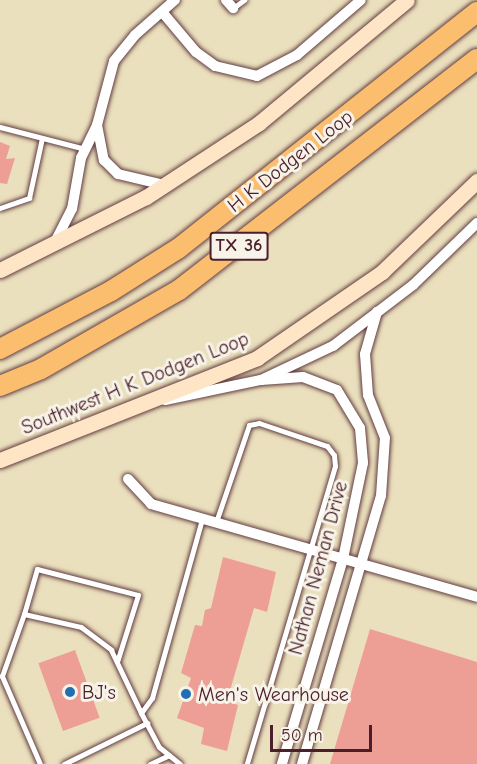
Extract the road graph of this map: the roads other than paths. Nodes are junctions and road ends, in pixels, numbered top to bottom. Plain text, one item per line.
1 (175, 0) edge
2 (244, 0) edge
3 (361, 0) edge
4 (230, 4) edge
5 (402, 5) edge
6 (477, 12) edge
7 (163, 13) junction
8 (477, 59) edge
9 (97, 125) junction
10 (0, 127) edge
11 (42, 138) junction
12 (85, 148) junction
13 (477, 181) edge
14 (164, 185) junction
15 (0, 208) edge
16 (477, 223) edge
17 (53, 245) junction
18 (0, 270) edge
19 (377, 312) junction
20 (0, 349) edge
21 (261, 381) junction
22 (0, 386) edge
23 (147, 404) junction
24 (0, 459) edge
25 (128, 479) dead end
26 (202, 519) junction
27 (215, 523) junction
28 (311, 550) junction
29 (343, 559) junction
30 (361, 564) junction
31 (477, 597) edge
32 (24, 614) junction
33 (117, 662) junction
34 (141, 712) junction
35 (147, 723) junction
36 (169, 755) junction
37 (40, 764) edge
38 (64, 764) edge
39 (150, 764) edge
40 (180, 764) edge
41 (247, 764) edge
42 (282, 764) edge
43 (302, 764) edge

1 - 7 street
2 - 4 lane
3 - 7 street
5 - 14 main road
6 - 20 highway, H K Dodgen Loop / TX 36
7 - 9 street
8 - 22 highway, H K Dodgen Loop / TX 36
9 - 12 street
9 - 14 street
10 - 11 lane
11 - 12 lane
11 - 15 lane
12 - 17 street
13 - 23 main road, Southwest H K Dodgen Loop
14 - 17 main road
16 - 19 street
17 - 18 main road
19 - 21 street
19 - 30 street, Nathan Neman Drive
21 - 23 street
21 - 29 street, Nathan Neman Drive
23 - 24 main road, Southwest H K Dodgen Loop
25 - 26 street
26 - 27 street
26 - 34 lane
27 - 28 street
27 - 28 lane
28 - 29 street
28 - 41 lane
29 - 30 street
29 - 42 street, Nathan Neman Drive
30 - 31 street
30 - 43 street, Nathan Neman Drive
32 - 33 lane
32 - 33 lane
32 - 37 lane
33 - 34 lane
34 - 35 lane
35 - 36 lane
35 - 38 lane
36 - 39 lane
36 - 40 lane

